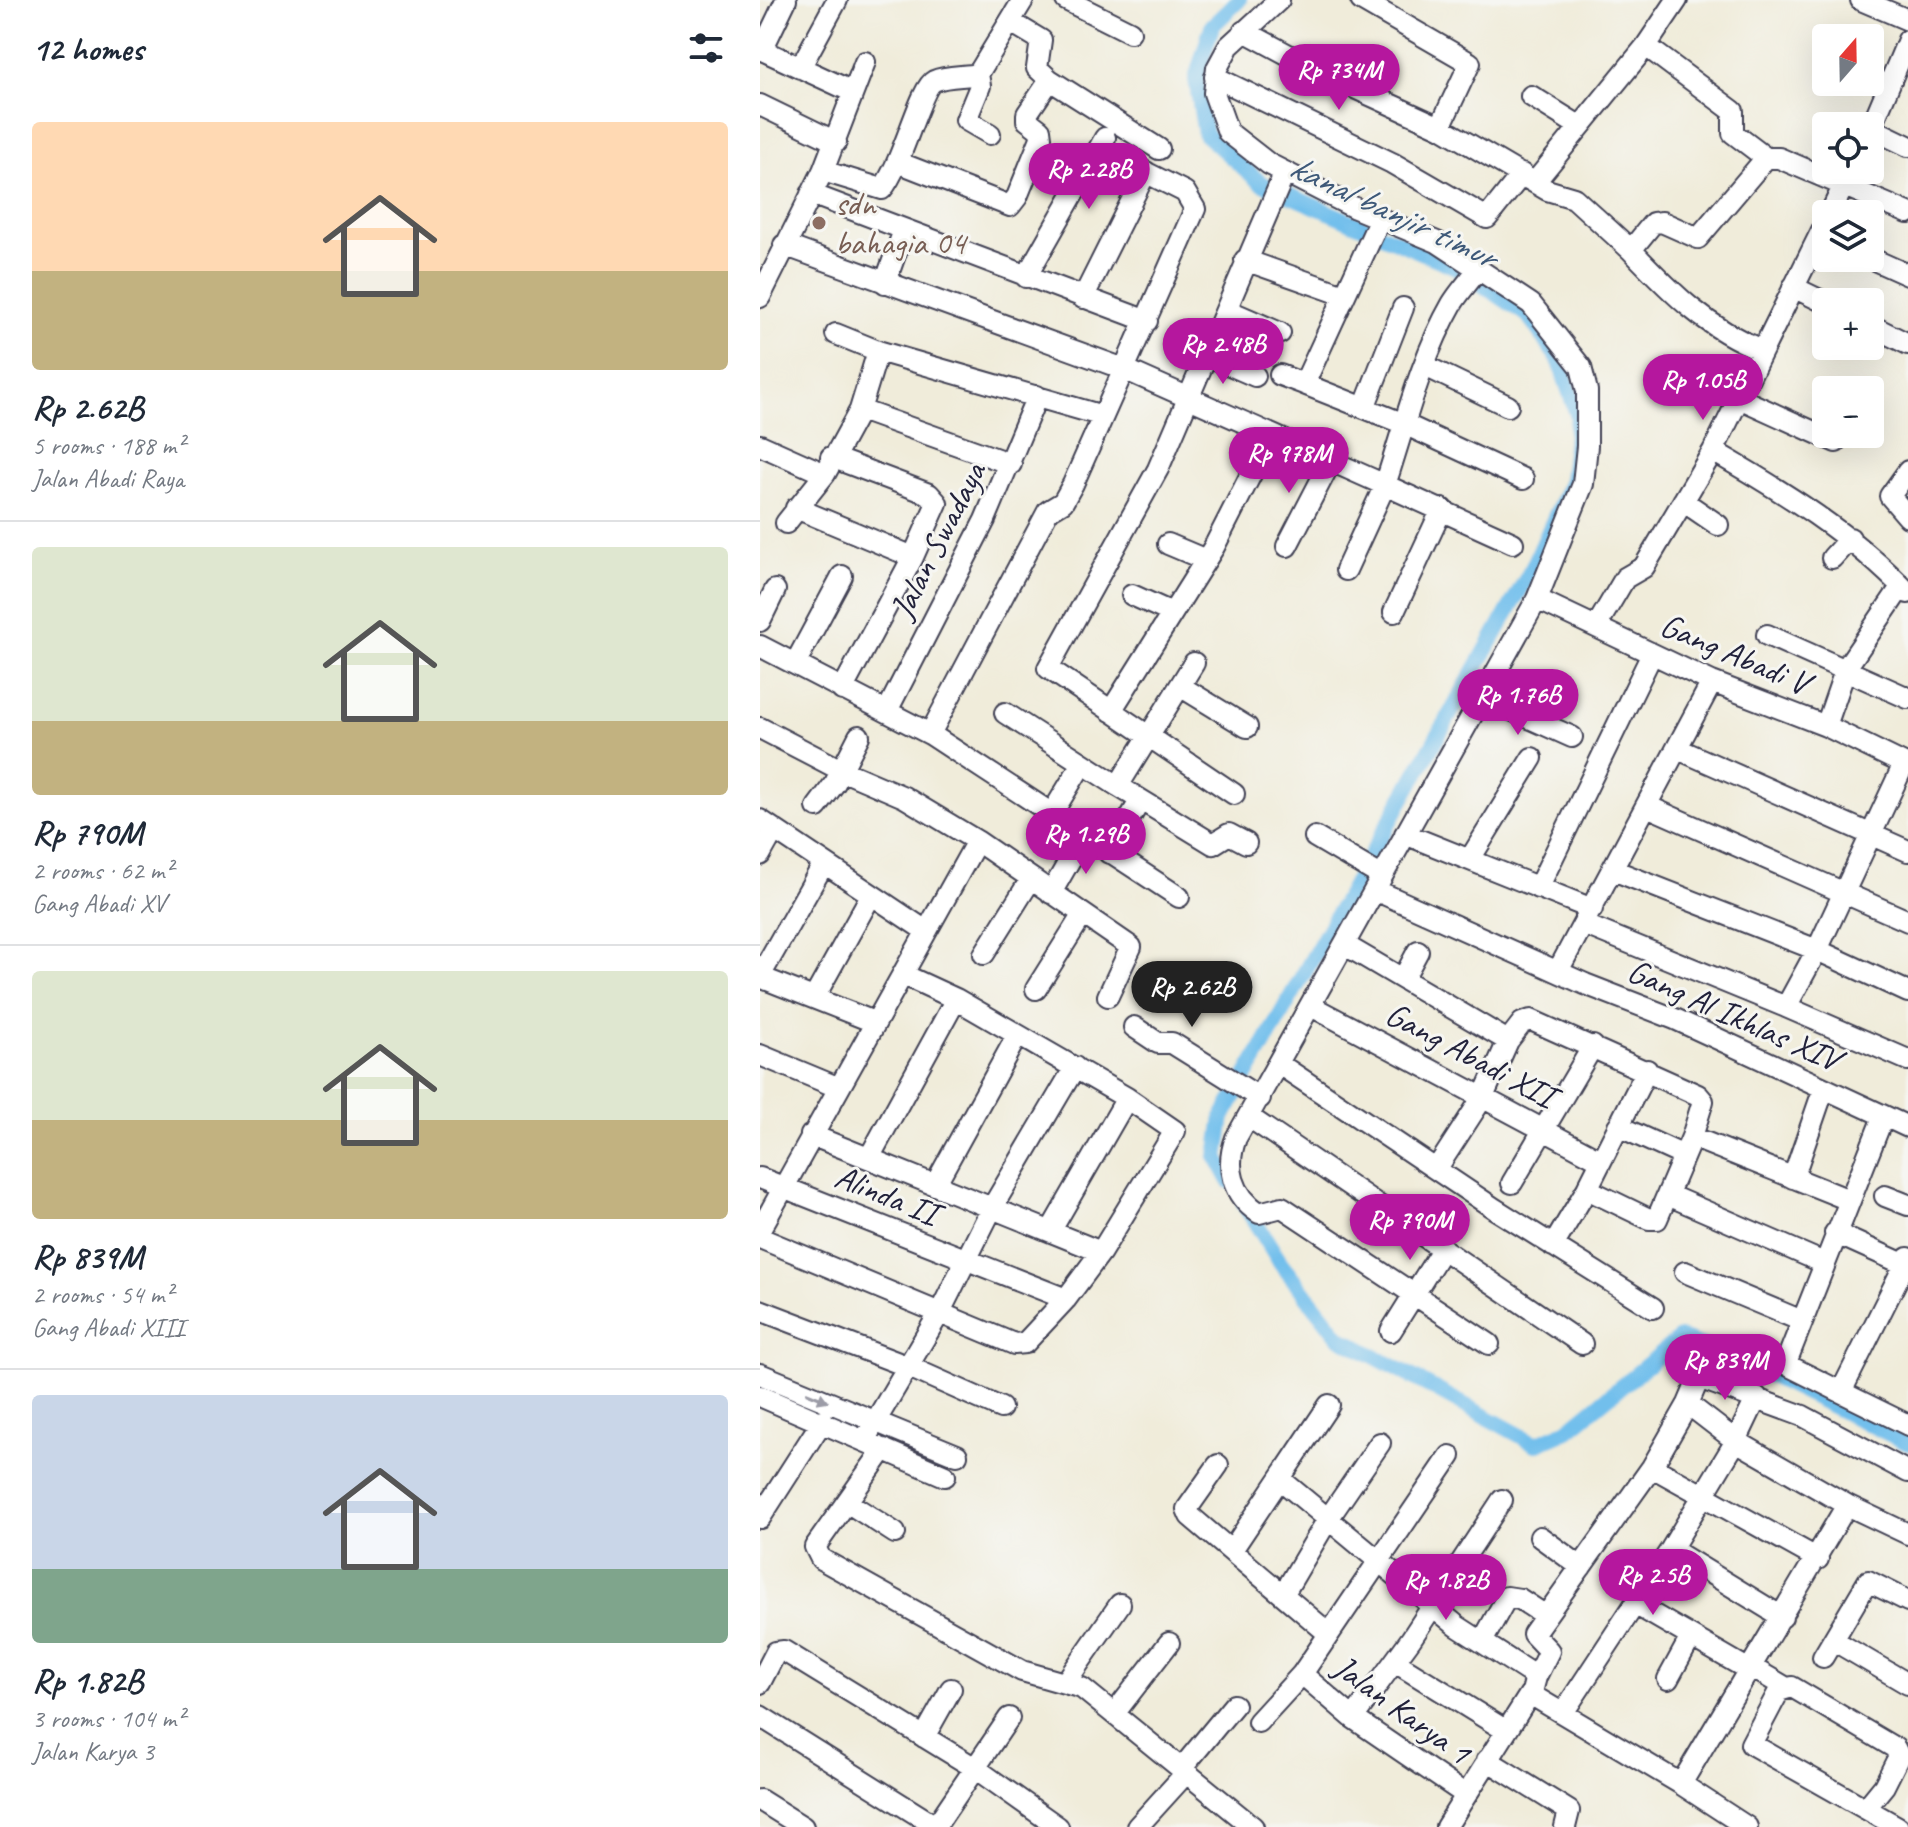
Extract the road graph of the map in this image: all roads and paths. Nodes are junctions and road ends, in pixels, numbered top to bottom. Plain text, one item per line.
1 (786, 0) edge
2 (837, 0) edge
3 (1066, 0) edge
4 (1279, 0) edge
5 (1361, 0) edge
6 (1677, 0) edge
7 (1861, 0) edge
8 (1015, 7) edge
9 (1908, 20) edge
10 (1244, 31) junction
11 (1130, 32) dead end
12 (1908, 40) edge
13 (1646, 46) junction
14 (761, 49) edge
15 (865, 62) dead end
16 (800, 68) junction
17 (978, 74) junction
18 (1215, 77) junction
19 (1050, 80) junction
20 (853, 92) junction
21 (1531, 96) dead end
22 (760, 105) edge
23 (1878, 112) edge
24 (1114, 123) junction
25 (1579, 126) junction
26 (1440, 127) junction
27 (990, 134) dead end
28 (1884, 135) edge
29 (836, 142) junction
30 (1908, 146) edge
31 (1099, 149) junction
32 (1159, 149) dead end
33 (1766, 158) junction
34 (900, 163) junction
35 (1812, 168) edge
36 (823, 171) junction
37 (1146, 172) junction
38 (1528, 178) junction
39 (1857, 184) edge
40 (1280, 185) junction
41 (811, 194) junction
42 (1908, 213) edge
43 (904, 230) junction
44 (1374, 230) junction
45 (784, 245) junction
46 (1631, 250) junction
47 (1812, 253) edge
48 (1245, 260) junction
49 (1884, 264) edge
50 (766, 271) edge
51 (1476, 272) junction
52 (1908, 275) edge
53 (1026, 277) junction
54 (885, 283) junction
55 (1793, 287) junction
56 (1344, 295) junction
57 (1812, 296) edge
58 (760, 297) edge
59 (1083, 298) junction
60 (1403, 308) dead end
61 (1227, 310) junction
62 (1147, 321) junction
63 (1884, 332) edge
64 (1280, 333) dead end
65 (836, 334) dead end
66 (1908, 344) edge
67 (1762, 350) junction
68 (878, 351) junction
69 (1209, 356) junction
70 (1425, 366) junction
71 (1124, 369) junction
72 (1280, 375) dead end
73 (1255, 376) dead end
74 (1304, 384) junction
75 (1037, 396) junction
76 (1739, 398) junction
77 (1190, 400) junction
78 (1508, 406) dead end
79 (1364, 408) junction
80 (860, 410) junction
81 (1103, 416) junction
82 (1402, 423) junction
83 (1812, 431) edge
84 (1271, 435) junction
85 (760, 445) edge
86 (1713, 451) junction
87 (1330, 463) junction
88 (1011, 464) junction
89 (828, 466) junction
90 (1903, 476) edge
91 (1523, 479) dead end
92 (1385, 485) junction
93 (1683, 501) junction
94 (1442, 509) junction
95 (1908, 517) edge
96 (1718, 525) dead end
97 (1850, 538) junction
98 (1513, 543) dead end
99 (1168, 544) dead end
100 (1287, 546) dead end
101 (913, 557) junction
102 (1832, 558) dead end
103 (1206, 560) junction
104 (1346, 570) dead end
105 (842, 576) dead end
106 (775, 590) dead end
107 (1905, 590) edge
108 (1132, 595) dead end
109 (1537, 599) junction
110 (1394, 612) dead end
111 (1172, 613) junction
112 (760, 621) edge
113 (1596, 627) junction
114 (1767, 635) dead end
115 (760, 646) edge
116 (1652, 654) junction
117 (1194, 663) dead end
118 (795, 664) junction
119 (1846, 668) junction
120 (1712, 682) junction
121 (1180, 686) junction
122 (842, 690) junction
123 (1482, 697) junction
124 (1908, 698) edge
125 (887, 711) junction
126 (1111, 711) junction
127 (1005, 713) dead end
128 (1826, 726) junction
129 (1247, 727) dead end
130 (760, 728) edge
131 (930, 734) junction
132 (859, 736) dead end
133 (1148, 737) junction
134 (1572, 737) dead end
135 (1678, 749) junction
136 (1532, 758) dead end
137 (1082, 764) junction
138 (1906, 765) edge
139 (841, 770) junction
140 (1118, 786) junction
141 (1234, 794) dead end
142 (1140, 801) junction
143 (1647, 806) junction
144 (817, 807) dead end
145 (1051, 815) junction
146 (767, 825) edge
147 (1872, 833) junction
148 (1405, 834) junction
149 (1083, 837) junction
150 (1315, 837) dead end
151 (977, 841) junction
152 (1246, 843) dead end
153 (1908, 851) edge
154 (1109, 853) junction
155 (760, 855) edge
156 (1470, 859) junction
157 (823, 865) junction
158 (1613, 870) junction
159 (1371, 874) junction
160 (1031, 879) junction
161 (1538, 888) junction
162 (1843, 892) junction
163 (1051, 893) junction
164 (870, 897) junction
165 (1179, 897) dead end
166 (1083, 914) junction
167 (1588, 917) junction
168 (1908, 921) edge
169 (926, 931) junction
170 (1345, 945) junction
171 (1817, 950) junction
172 (1418, 951) dead end
173 (984, 954) dead end
174 (1559, 969) junction
175 (904, 975) junction
176 (760, 977) edge
177 (1403, 979) junction
178 (1036, 989) dead end
179 (1908, 992) edge
180 (1108, 996) dead end
181 (814, 998) junction
182 (956, 999) junction
183 (1311, 1006) junction
184 (1786, 1007) junction
185 (874, 1022) junction
186 (1134, 1027) dead end
187 (1017, 1036) junction
188 (1508, 1041) junction
189 (1593, 1046) junction
190 (760, 1055) edge
191 (1908, 1060) edge
192 (1279, 1064) junction
193 (1075, 1067) junction
194 (1647, 1070) junction
195 (837, 1087) junction
196 (1824, 1088) junction
197 (1255, 1095) junction
198 (1483, 1097) junction
199 (1127, 1098) junction
200 (1249, 1117) junction
201 (1883, 1117) junction
202 (1618, 1126) junction
203 (1908, 1127) edge
204 (1546, 1131) junction
205 (811, 1135) junction
206 (1688, 1147) junction
207 (869, 1158) junction
208 (1600, 1160) junction
209 (1437, 1168) junction
210 (760, 1178) edge
211 (1793, 1178) junction
212 (936, 1183) junction
213 (1512, 1183) dead end
214 (783, 1187) junction
215 (1587, 1189) junction
216 (1668, 1195) junction
217 (1885, 1196) dead end
218 (1849, 1200) junction
219 (1908, 1205) edge
220 (993, 1206) junction
221 (760, 1230) edge
222 (1051, 1230) junction
223 (1835, 1233) junction
224 (760, 1238) edge
225 (1553, 1246) junction
226 (1443, 1248) junction
227 (1101, 1252) junction
228 (967, 1261) junction
229 (1907, 1262) edge
230 (1824, 1263) junction
231 (1685, 1272) dead end
232 (1415, 1297) junction
233 (1066, 1299) junction
234 (1653, 1308) dead end
235 (760, 1310) edge
236 (940, 1312) junction
237 (1802, 1321) junction
238 (1391, 1331) dead end
239 (1489, 1344) dead end
240 (1582, 1344) dead end
241 (909, 1367) junction
242 (760, 1374) edge
243 (1841, 1392) junction
244 (760, 1396) edge
245 (1757, 1397) junction
246 (1688, 1404) junction
247 (1329, 1405) dead end
248 (1001, 1408) dead end
249 (823, 1420) junction
250 (1908, 1424) edge
251 (870, 1430) junction
252 (1736, 1441) junction
253 (1380, 1443) dead end
254 (884, 1449) junction
255 (957, 1455) dead end
256 (1450, 1456) dead end
257 (1218, 1465) dead end
258 (1652, 1467) junction
259 (1908, 1472) edge
260 (945, 1476) dead end
261 (1280, 1479) junction
262 (769, 1489) edge
263 (1704, 1495) junction
264 (1502, 1500) dead end
265 (847, 1502) junction
266 (1847, 1505) junction
267 (760, 1518) edge
268 (1328, 1519) junction
269 (895, 1533) dead end
270 (1908, 1534) edge
271 (1540, 1537) dead end
272 (1671, 1549) junction
273 (1232, 1550) junction
274 (1818, 1559) junction
275 (1380, 1562) junction
276 (1581, 1567) junction
277 (1283, 1595) junction
278 (1908, 1601) edge
279 (1120, 1604) dead end
280 (1635, 1604) junction
281 (1430, 1605) junction
282 (1546, 1616) junction
283 (1782, 1617) junction
284 (1328, 1633) junction
285 (1691, 1637) junction
286 (1482, 1642) junction
287 (1169, 1643) dead end
288 (1395, 1662) junction
289 (1750, 1668) junction
290 (1302, 1674) junction
291 (1668, 1679) dead end
292 (760, 1683) edge
293 (1065, 1683) junction
294 (1908, 1684) edge
295 (1533, 1686) junction
296 (1785, 1687) junction
297 (951, 1689) dead end
298 (1234, 1705) dead end
299 (1563, 1713) junction
300 (1114, 1714) junction
301 (760, 1716) edge
302 (1009, 1718) dead end
303 (1353, 1718) junction
304 (1258, 1722) dead end
305 (1505, 1730) junction
306 (924, 1737) junction
307 (1487, 1760) junction
308 (975, 1768) junction
309 (1184, 1770) junction
310 (1681, 1784) junction
311 (1466, 1795) junction
312 (760, 1800) edge
313 (1866, 1808) junction
314 (803, 1827) edge
315 (936, 1827) edge
316 (1058, 1827) edge
317 (1137, 1827) edge
318 (1253, 1827) edge
319 (1446, 1827) edge
320 (1565, 1827) edge
321 (1747, 1827) edge
322 (1898, 1827) edge

1 - 14 street
2 - 16 street
3 - 11 street
4 - 10 street
5 - 26 street
6 - 13 street
7 - 9 street
8 - 17 street
8 - 19 street
10 - 18 street
10 - 26 street
12 - 23 street
13 - 25 street
13 - 33 street
14 - 16 street
15 - 20 street
16 - 20 street
17 - 27 street
17 - 34 street
18 - 38 street
18 - 40 street
19 - 24 street
19 - 34 street
20 - 29 street
21 - 25 street
22 - 29 street
24 - 31 street
24 - 32 street
25 - 38 street
26 - 38 street
28 - 30 street
29 - 36 street
31 - 37 street
31 - 53 street
33 - 35 street
33 - 46 street
34 - 36 street
36 - 41 street
37 - 59 street
37 - 62 street
38 - 46 street
39 - 42 street
40 - 44 street
40 - 48 street
41 - 43 street
41 - 45 street
43 - 53 street
43 - 54 street
44 - 51 street
44 - 56 street
45 - 50 street
45 - 54 street
46 - 67 street
47 - 55 street
48 - 56 street
48 - 61 street
49 - 52 street
50 - 58 street
51 - 70 street
51 - 109 street
53 - 59 street
54 - 71 street
55 - 57 street
55 - 67 street
56 - 74 street
59 - 62 street
60 - 79 street
61 - 64 street
61 - 69 street
62 - 71 street
63 - 66 street
65 - 68 street
67 - 76 street
68 - 75 street
68 - 80 street
69 - 73 street
69 - 77 street
70 - 78 street
70 - 82 street
71 - 77 street
71 - 81 street
72 - 74 street
74 - 79 street
75 - 81 street
75 - 88 street, Jalan Swadaya
76 - 83 street
76 - 86 street
77 - 84 street
77 - 126 street
79 - 82 street
80 - 88 street
80 - 89 street
81 - 131 street
82 - 91 street
82 - 92 street
84 - 87 street
84 - 103 street
85 - 89 street
86 - 93 street
86 - 97 street
87 - 92 street
87 - 100 street
88 - 125 street, Jalan Swadaya
89 - 101 street
89 - 101 street
90 - 95 street
92 - 94 street
92 - 104 street
93 - 96 street
93 - 113 street
94 - 98 street
94 - 110 street
97 - 102 street
97 - 107 street
99 - 103 street
101 - 122 street
103 - 111 street
105 - 118 street
106 - 112 street
107 - 119 street
108 - 111 street
109 - 113 street, Gang Abadi V
109 - 123 street
111 - 126 street
113 - 116 street, Gang Abadi V
114 - 119 street
115 - 118 street
116 - 120 street, Gang Abadi V
116 - 161 street
117 - 121 street
118 - 122 street
119 - 124 street
119 - 128 street
120 - 128 street, Gang Abadi V
120 - 135 street
121 - 129 street
121 - 133 street
122 - 125 street
123 - 134 street
123 - 148 street
125 - 131 street
126 - 133 street
127 - 137 street
128 - 138 street, Gang Abadi V
130 - 139 street
131 - 145 street
132 - 139 street
133 - 140 street
133 - 141 street
135 - 143 street
135 - 147 street
136 - 156 street
137 - 140 street
137 - 145 street
138 - 147 street
139 - 144 street
139 - 151 street
140 - 142 street
142 - 152 street
142 - 154 street
143 - 158 street
143 - 162 street
145 - 149 street
146 - 155 street
146 - 157 street
147 - 153 street
147 - 162 street
148 - 156 street
148 - 159 street
149 - 154 street
149 - 163 street
150 - 159 street, Gang Al Ikhlas XIV
151 - 160 street
151 - 169 street
154 - 165 street
156 - 161 street
157 - 164 street
157 - 176 street
158 - 167 street
158 - 171 street
159 - 170 street
159 - 174 street, Gang Al Ikhlas XIV
160 - 163 street
160 - 173 street
161 - 167 street
162 - 168 street
162 - 171 street
163 - 166 street
164 - 169 street
164 - 181 street
166 - 178 street
166 - 180 street
167 - 174 street
167 - 184 street
169 - 175 street
170 - 177 street
170 - 183 street
171 - 179 street
171 - 184 street
172 - 177 street
174 - 196 street, Gang Al Ikhlas XIV
175 - 182 street
175 - 185 street
176 - 181 street
177 - 188 street
181 - 185 street
182 - 187 street
182 - 207 street
183 - 192 street
183 - 198 street, Gang Abadi XII
184 - 191 street
185 - 195 street
186 - 197 street
187 - 193 street
187 - 212 street
188 - 189 street
188 - 198 street
189 - 194 street
189 - 204 street
190 - 195 street
192 - 197 street
192 - 209 street
193 - 199 street
193 - 220 street
194 - 202 street
194 - 206 street
195 - 205 street
196 - 201 street, Gang Al Ikhlas XIV
196 - 211 street
197 - 200 street
198 - 204 street, Gang Abadi XII
198 - 209 street
199 - 222 street
199 - 227 street
200 - 226 street
200 - 232 street
201 - 203 street, Gang Al Ikhlas XIV
201 - 218 street
202 - 206 street
202 - 208 street
204 - 208 street, Gang Abadi XII
204 - 213 street
205 - 207 street
205 - 214 street
206 - 211 street
206 - 216 street
207 - 212 street
208 - 215 street
209 - 225 street
210 - 214 street, Alinda II
211 - 218 street
212 - 220 street
214 - 221 street
214 - 228 street, Alinda II
215 - 216 street
215 - 225 street
216 - 230 street
217 - 219 street
218 - 223 street
220 - 222 street
220 - 228 street
222 - 227 street
223 - 229 street
223 - 230 street
224 - 236 street
225 - 234 street
226 - 232 street
226 - 240 street
227 - 233 street
228 - 233 street, Alinda II
228 - 236 street
229 - 243 street
230 - 237 street
231 - 237 street
232 - 238 street
232 - 239 street
233 - 236 street
235 - 241 street
236 - 241 street
237 - 243 street
241 - 248 street
241 - 251 street
242 -> 251 street
243 - 250 street
244 - 249 street
245 - 246 street
245 - 252 street
245 - 259 street
246 - 252 street
246 - 258 street
247 - 261 street
249 - 251 street
249 - 262 street
251 - 254 street
251 - 255 street
252 - 263 street
252 - 266 street
253 - 268 street
254 - 260 street
254 - 265 street
256 - 275 street
257 - 273 street
258 - 263 street
258 - 276 street
261 - 268 street
261 - 273 street
262 - 267 street
263 - 272 street
263 - 274 street
264 - 281 street
265 - 269 street
265 - 293 street
266 - 270 street
266 - 274 street
268 - 275 street
268 - 277 street
271 - 276 street
272 - 280 street
272 - 283 street
273 - 277 street
274 - 283 street
275 - 281 street
275 - 284 street
276 - 282 street
277 - 284 street
278 - 294 street
279 - 293 street
280 - 285 street
280 - 299 street
281 - 286 street
281 - 288 street
282 - 286 street
282 - 295 street
283 - 289 street
284 - 290 street
285 - 289 street
285 - 291 street
286 - 295 street
287 - 300 street
288 - 303 street
288 - 305 street
289 - 296 street
289 - 310 street
290 - 303 street, Jalan Karya 1
290 - 304 street
292 - 306 street
293 - 300 street
295 - 299 street
295 - 305 street
296 - 313 street
296 - 313 street
297 - 306 street
298 - 309 street
299 - 310 street
300 - 309 street
301 - 315 street
302 - 308 street
303 - 311 street, Jalan Karya 1
305 - 307 street
306 - 308 street
307 - 311 street
307 - 320 street
308 - 315 street
308 - 316 street
309 - 317 street
309 - 318 street
310 - 321 street
311 - 319 street
312 - 314 street
313 - 322 street

